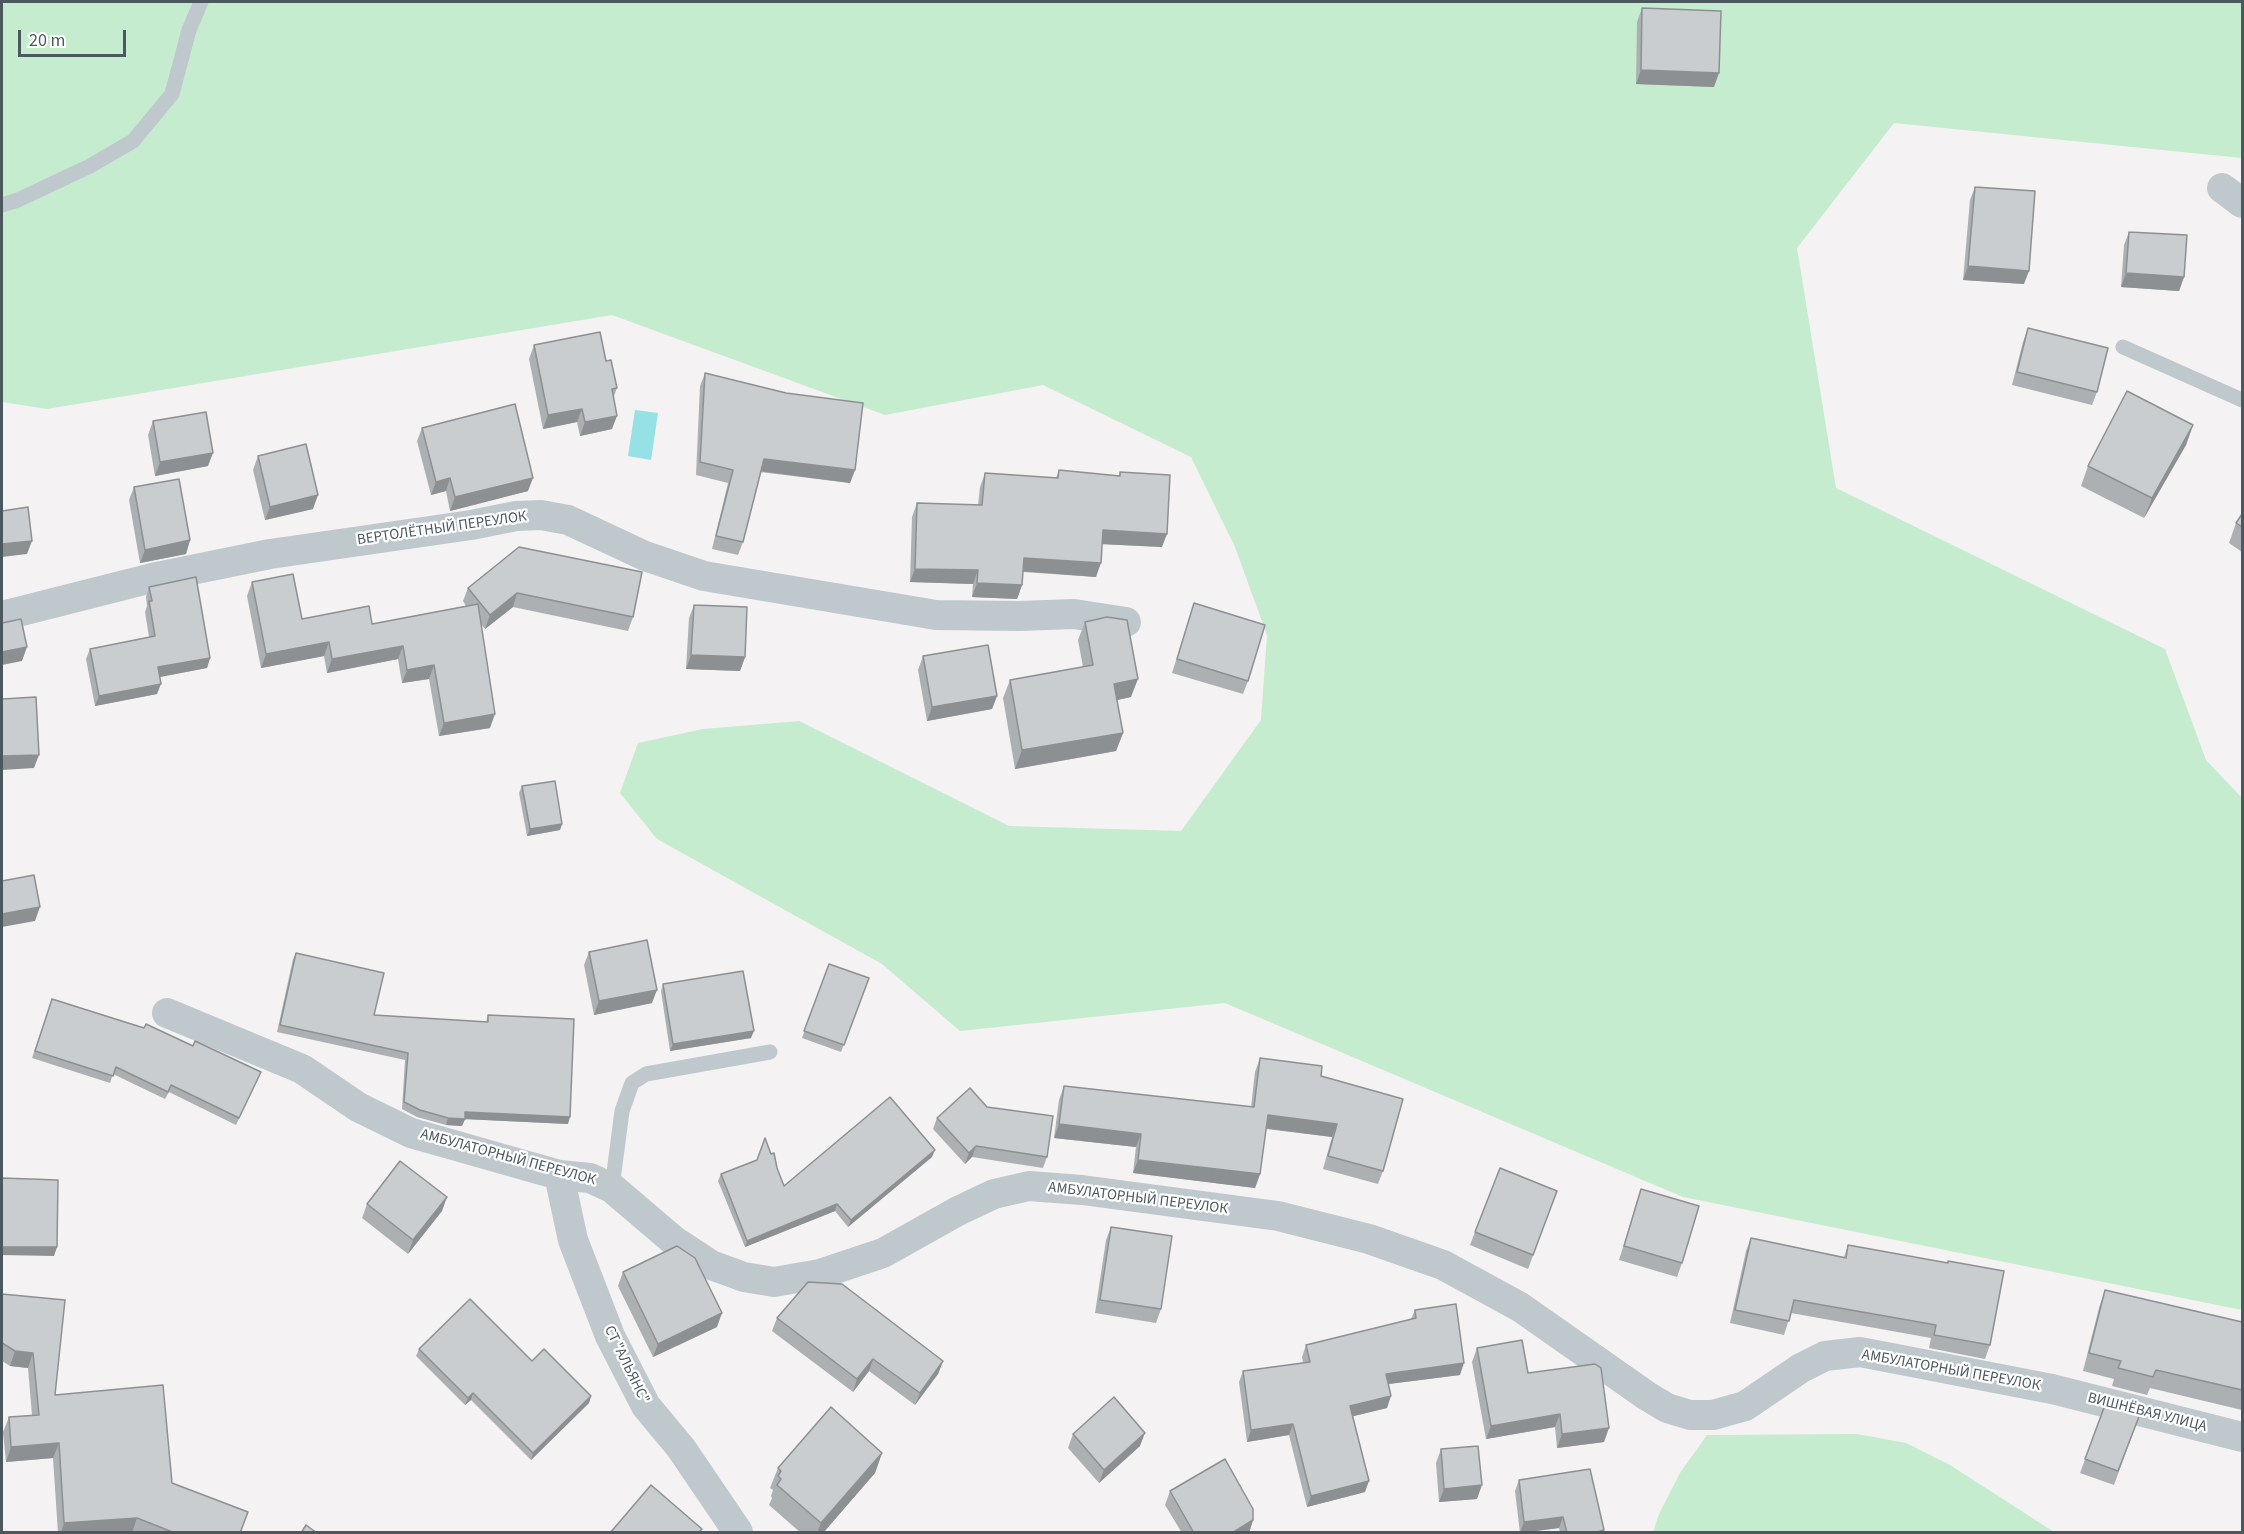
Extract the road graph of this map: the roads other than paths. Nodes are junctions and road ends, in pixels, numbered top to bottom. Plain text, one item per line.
1 (201, 2) edge
2 (2, 205) edge
3 (2122, 347) dead end
4 (2242, 400) edge
5 (2, 616) edge
6 (1126, 622) edge
7 (167, 1013) dead end
8 (770, 1052) dead end
9 (559, 1175) junction
10 (612, 1188) junction
11 (2052, 1389) joint
12 (2242, 1437) edge
13 (738, 1533) edge

1 - 2 lane
3 - 4 lane
5 - 6 street, ВЕРТОЛЁТНЫЙ ПЕРЕУЛОК
7 - 9 street, АМБУЛАТОРНЫЙ ПЕРЕУЛОК
8 - 10 lane
9 - 10 street, АМБУЛАТОРНЫЙ ПЕРЕУЛОК
9 - 13 street, СТ "АЛЬЯНС"
10 - 11 street, АМБУЛАТОРНЫЙ ПЕРЕУЛОК
11 - 12 street, ВИШНЁВАЯ УЛИЦА

